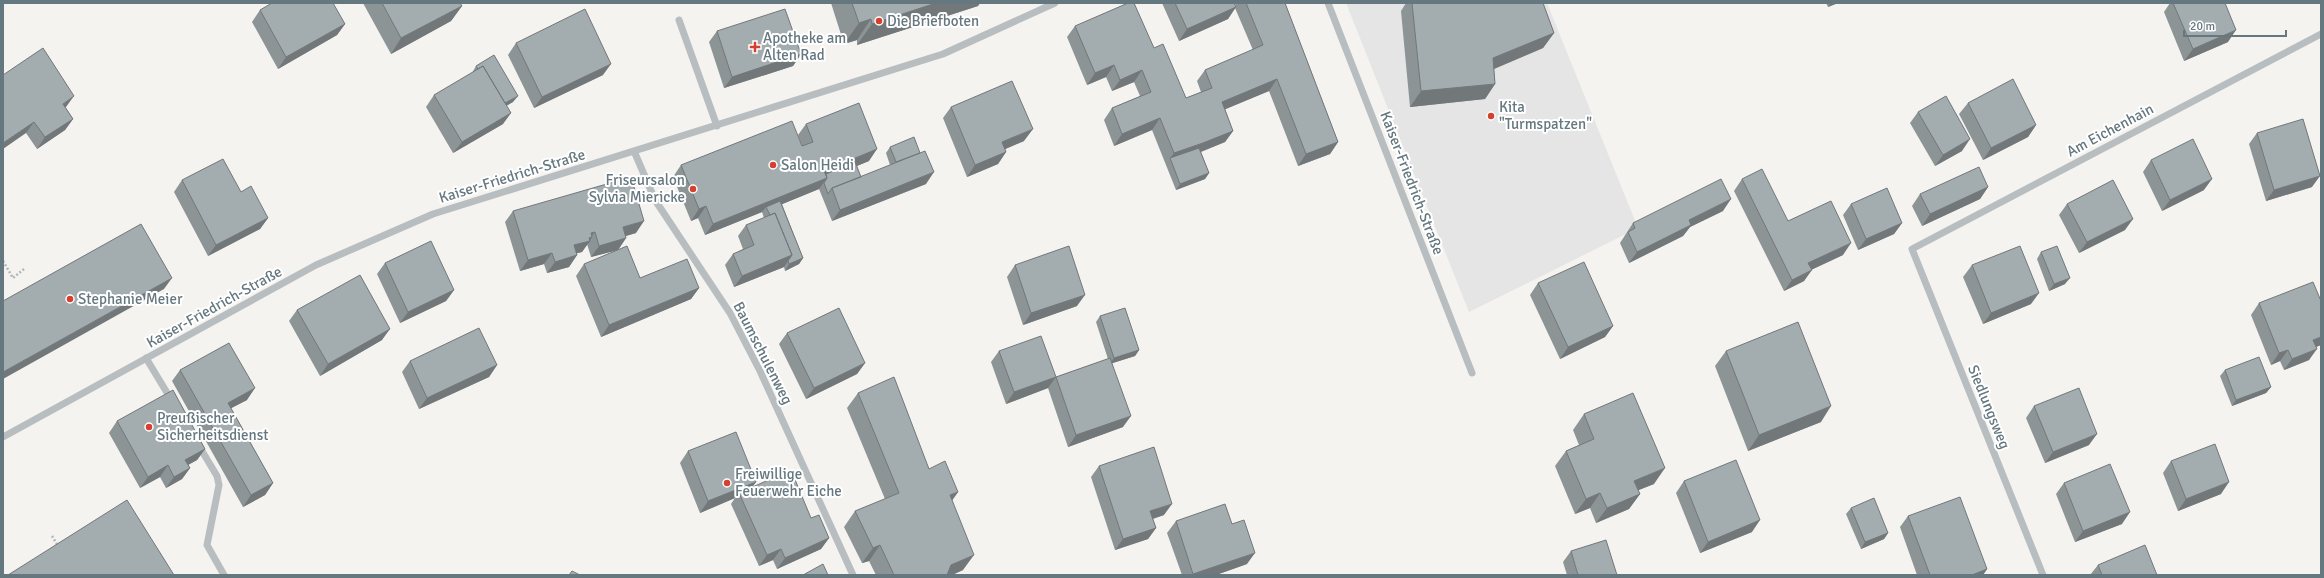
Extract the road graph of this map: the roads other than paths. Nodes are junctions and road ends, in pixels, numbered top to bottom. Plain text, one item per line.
1 (1055, 3) edge
2 (1328, 3) edge
3 (679, 20) dead end
4 (2321, 34) edge
5 (717, 126) junction
6 (634, 151) junction
7 (1912, 249) joint
8 (146, 358) junction
9 (1472, 373) dead end
10 (177, 411) edge
11 (3, 437) edge
12 (193, 437) edge
13 (224, 575) edge
14 (853, 575) edge
15 (2043, 575) edge

1 - 5 street, Kaiser-Friedrich-Straße
2 - 9 street, Kaiser-Friedrich-Straße
3 - 5 street
4 - 7 street, Am Eichenhain
5 - 6 street, Kaiser-Friedrich-Straße
6 - 8 street, Kaiser-Friedrich-Straße
6 - 14 street, Baumschulenweg
7 - 15 street, Siedlungsweg
8 - 10 street
8 - 11 street, Kaiser-Friedrich-Straße
12 - 13 street

